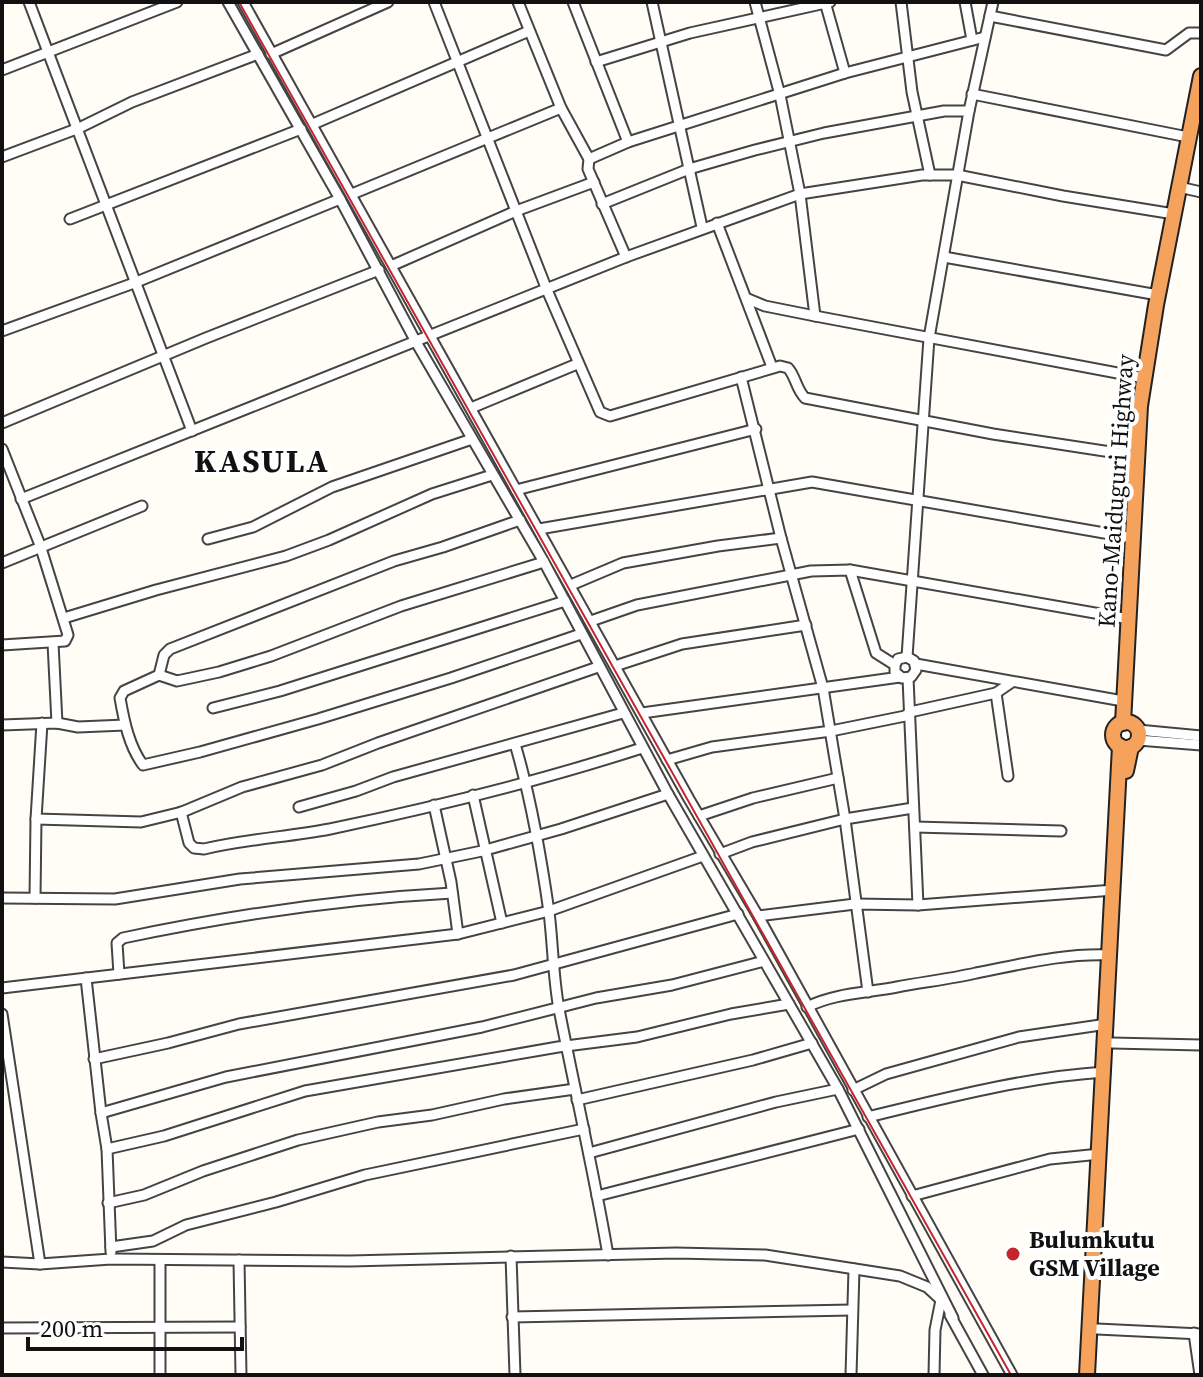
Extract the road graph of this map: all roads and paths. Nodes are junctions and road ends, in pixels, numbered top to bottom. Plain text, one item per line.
1 (29, 2) edge
2 (177, 2) edge
3 (228, 2) edge
4 (243, 2) edge
5 (388, 2) edge
6 (434, 2) edge
7 (518, 2) edge
8 (573, 2) edge
9 (652, 2) edge
10 (755, 2) edge
11 (827, 2) edge
12 (901, 2) edge
13 (965, 2) edge
14 (993, 2) edge
15 (990, 16) junction
16 (759, 17) junction
17 (529, 31) junction
18 (1201, 33) edge
19 (985, 37) junction
20 (972, 40) junction
21 (662, 42) junction
22 (47, 54) junction
23 (258, 54) junction
24 (271, 54) junction
25 (907, 57) junction
26 (457, 62) junction
27 (596, 62) junction
28 (2, 70) edge
29 (845, 73) junction
30 (1201, 76) edge
31 (972, 94) junction
32 (780, 95) junction
33 (561, 108) junction
34 (969, 111) junction
35 (1201, 113) edge
36 (918, 115) junction
37 (313, 124) junction
38 (678, 127) junction
39 (79, 128) junction
40 (301, 129) junction
41 (487, 137) junction
42 (1188, 137) junction
43 (790, 141) junction
44 (628, 142) junction
45 (2, 157) edge
46 (589, 159) junction
47 (689, 169) junction
48 (930, 175) junction
49 (957, 175) junction
50 (594, 182) junction
51 (1189, 189) edge
52 (352, 194) junction
53 (800, 194) junction
54 (340, 199) junction
55 (602, 204) junction
56 (106, 206) junction
57 (516, 211) junction
58 (1174, 214) junction
59 (70, 219) dead end
60 (717, 223) junction
61 (702, 227) junction
62 (626, 257) junction
63 (944, 257) junction
64 (391, 266) junction
65 (379, 270) junction
66 (134, 283) junction
67 (547, 290) junction
68 (1158, 295) junction
69 (748, 299) junction
70 (815, 316) junction
71 (2, 331) edge
72 (431, 335) junction
73 (929, 338) junction
74 (416, 342) junction
75 (163, 355) junction
76 (577, 364) junction
77 (772, 367) junction
78 (741, 377) junction
79 (1144, 378) junction
80 (471, 408) junction
81 (922, 419) junction
82 (2, 423) edge
83 (756, 429) junction
84 (192, 431) junction
85 (472, 439) junction
86 (2, 449) edge
87 (1137, 456) junction
88 (492, 475) junction
89 (771, 488) junction
90 (516, 490) junction
91 (21, 499) junction
92 (916, 501) junction
93 (142, 506) dead end
94 (520, 520) junction
95 (539, 529) junction
96 (781, 538) junction
97 (1133, 538) junction
98 (208, 539) dead end
99 (40, 545) junction
100 (544, 562) junction
101 (2, 563) edge
102 (850, 570) junction
103 (792, 575) junction
104 (911, 581) junction
105 (571, 585) junction
106 (565, 601) junction
107 (64, 618) junction
108 (1129, 619) junction
109 (591, 621) junction
110 (806, 625) junction
111 (581, 634) junction
112 (53, 643) junction
113 (2, 645) edge
114 (907, 657) junction
115 (916, 664) junction
116 (895, 665) junction
117 (615, 666) junction
118 (598, 667) junction
119 (159, 675) junction
120 (904, 678) junction
121 (1012, 682) junction
122 (823, 688) junction
123 (996, 693) junction
124 (1123, 701) junction
125 (213, 708) dead end
126 (910, 712) junction
127 (623, 713) junction
128 (642, 713) junction
129 (42, 723) junction
130 (57, 723) junction
131 (2, 725) edge
132 (125, 725) junction
133 (831, 731) junction
134 (1130, 735) junction
135 (1201, 736) edge
136 (515, 744) junction
137 (1201, 745) edge
138 (642, 748) junction
139 (667, 760) junction
140 (1008, 776) dead end
141 (838, 778) junction
142 (527, 783) junction
143 (668, 794) junction
144 (473, 795) junction
145 (434, 805) junction
146 (299, 807) dead end
147 (913, 808) junction
148 (181, 812) junction
149 (699, 816) junction
150 (36, 819) junction
151 (845, 819) junction
152 (915, 827) junction
153 (1061, 831) dead end
154 (537, 835) junction
155 (485, 850) junction
156 (720, 854) junction
157 (703, 856) junction
158 (445, 859) junction
159 (1114, 890) junction
160 (452, 893) junction
161 (2, 898) edge
162 (35, 898) junction
163 (855, 904) junction
164 (918, 905) junction
165 (549, 911) junction
166 (738, 914) junction
167 (758, 916) junction
168 (502, 923) junction
169 (1115, 929) junction
170 (458, 934) junction
171 (1111, 955) junction
172 (764, 961) junction
173 (554, 966) junction
174 (119, 974) junction
175 (86, 978) junction
176 (2, 988) edge
177 (868, 992) junction
178 (789, 1004) junction
179 (559, 1007) junction
180 (807, 1007) junction
181 (2, 1014) edge
182 (1107, 1024) junction
183 (812, 1043) junction
184 (1112, 1043) junction
185 (1201, 1045) edge
186 (567, 1046) junction
187 (94, 1059) junction
188 (1105, 1072) junction
189 (575, 1089) junction
190 (838, 1089) junction
191 (853, 1090) junction
192 (577, 1100) junction
193 (101, 1113) junction
194 (868, 1117) junction
195 (584, 1129) junction
196 (859, 1129) junction
197 (107, 1149) junction
198 (589, 1153) junction
199 (1100, 1154) junction
200 (597, 1196) junction
201 (912, 1196) junction
202 (108, 1203) junction
203 (111, 1247) junction
204 (608, 1255) junction
205 (511, 1256) junction
206 (111, 1259) junction
207 (160, 1260) junction
208 (239, 1260) junction
209 (2, 1262) edge
210 (40, 1264) junction
211 (854, 1269) junction
212 (941, 1300) junction
213 (852, 1310) junction
214 (512, 1317) junction
215 (953, 1318) junction
216 (240, 1327) junction
217 (2, 1328) edge
218 (160, 1329) junction
219 (1097, 1329) junction
220 (1198, 1334) edge
221 (160, 1375) edge
222 (241, 1375) edge
223 (515, 1375) edge
224 (851, 1375) edge
225 (934, 1375) edge
226 (983, 1375) edge
227 (1012, 1375) edge
228 (1087, 1375) edge
229 (1095, 1375) edge
230 (1200, 1375) edge

1 - 22 street
2 - 22 street
3 - 23 street
4 - 24 street
5 - 24 street
6 - 26 street
7 - 17 street
8 - 27 street
9 - 21 street
10 - 16 street
11 - 16 street
11 - 29 street
12 - 25 street
13 - 20 street
14 - 15 street
15 - 18 street
15 - 19 street
16 - 21 street
16 - 32 street
17 - 26 street
17 - 33 street
19 - 20 street
19 - 31 street
20 - 25 street
21 - 27 street
21 - 38 street
22 - 28 street
22 - 39 street
23 - 39 street
23 - 40 street
24 - 37 street
25 - 29 street
25 - 36 street
26 - 37 street
26 - 41 street
27 - 44 street
29 - 32 street
30 - 42 highway, Kano-Maiduguri Highway
31 - 34 street
31 - 42 street
32 - 38 street
32 - 43 street
33 - 41 street
33 - 46 street
34 - 36 street
34 - 49 street
35 - 51 highway, Kano-Maiduguri Highway
36 - 43 street
36 - 48 street
37 - 52 street
38 - 44 street
38 - 47 street
39 - 45 street
39 - 56 street
40 - 54 street
40 - 56 street
41 - 52 street
41 - 57 street
42 - 51 highway, Kano-Maiduguri Highway
43 - 47 street
43 - 53 street
44 - 46 street
46 - 50 street
47 - 55 street
47 - 61 street
48 - 49 street
48 - 53 street
49 - 58 street
49 - 63 street
50 - 55 street
50 - 57 street
51 - 58 highway, Kano-Maiduguri Highway
51 - 134 highway, Kano-Maiduguri Highway
52 - 64 street
53 - 60 street
53 - 70 street
54 - 65 street
54 - 66 street
55 - 62 street
56 - 59 street
56 - 66 street
57 - 64 street
57 - 67 street
58 - 68 highway, Kano-Maiduguri Highway
60 - 61 street
60 - 69 street
61 - 62 street
62 - 67 street
63 - 68 street
63 - 73 street
64 - 72 street
65 - 74 street
65 - 75 street
66 - 71 street
66 - 75 street
67 - 72 street
67 - 76 street
68 - 79 highway, Kano-Maiduguri Highway
69 - 70 street
69 - 77 street
70 - 73 street
72 - 74 street
72 - 80 street
73 - 79 street
73 - 81 street
74 - 84 street
74 - 85 street
75 - 82 street
75 - 84 street
76 - 78 street
76 - 80 street
77 - 78 street
77 - 81 street
78 - 83 street
79 - 87 highway, Kano-Maiduguri Highway
80 - 90 street
81 - 87 street
81 - 92 street
83 - 89 street
83 - 90 street
84 - 91 street
85 - 88 street
85 - 98 street
86 - 91 street
87 - 97 highway, Kano-Maiduguri Highway
88 - 94 street
88 - 107 street
89 - 92 street
89 - 95 street
89 - 96 street
90 - 95 street
91 - 99 street
92 - 97 street
92 - 104 street
93 - 99 street
94 - 100 street
94 - 119 street
95 - 105 street
96 - 103 street
96 - 105 street
97 - 108 highway, Kano-Maiduguri Highway
99 - 101 street
99 - 107 street
100 - 106 street
100 - 119 street
102 - 103 street
102 - 104 street
102 - 116 street
103 - 109 street
103 - 110 street
104 - 108 street
104 - 114 street
105 - 109 street
106 - 111 street
106 - 125 street
107 - 112 street
108 - 124 highway, Kano-Maiduguri Highway
109 - 117 street
110 - 117 street
110 - 122 street
111 - 118 street
111 - 132 street
112 - 113 street
112 - 130 street
114 - 115 street
114 - 116 street
115 - 120 street
115 - 121 street
116 - 120 street
117 - 128 street
118 - 127 street
118 - 148 street
119 - 132 street
120 - 122 street
120 - 126 street
121 - 123 street
121 - 124 street
122 - 128 street
122 - 133 street
123 - 126 street
123 - 140 street
124 - 134 highway, Kano-Maiduguri Highway
126 - 133 street
126 - 147 street
127 - 136 street
127 - 138 street
128 - 139 street
129 - 130 street
129 - 131 street
129 - 150 street
130 - 132 street
133 - 139 street
133 - 141 street
134 - 135 street
134 - 137 street
134 - 159 highway, Kano-Maiduguri Highway
134 - 169 highway, Kano-Maiduguri Highway
136 - 142 street
136 - 146 street
138 - 142 street
138 - 143 street
139 - 149 street
141 - 149 street
141 - 151 street
142 - 144 street
142 - 154 street
143 - 154 street
143 - 157 street
144 - 145 street
144 - 155 street
145 - 148 street
145 - 158 street
147 - 151 street
147 - 152 street
148 - 150 street
149 - 156 street
150 - 162 street
151 - 156 street
151 - 163 street
152 - 153 street
152 - 164 street
154 - 155 street
154 - 165 street
155 - 158 street
155 - 168 street
156 - 167 street
157 - 165 street
157 - 166 street
158 - 160 street
158 - 162 street
159 - 164 street
159 - 169 highway, Kano-Maiduguri Highway
160 - 170 street
160 - 174 street
161 - 162 street
163 - 164 street
163 - 167 street
163 - 177 street
165 - 168 street
165 - 173 street
166 - 172 street
166 - 173 street
167 - 180 street
168 - 170 street
169 - 171 highway, Kano-Maiduguri Highway
169 - 184 highway, Kano-Maiduguri Highway
170 - 174 street
171 - 177 street
171 - 182 highway, Kano-Maiduguri Highway
172 - 178 street
172 - 179 street
173 - 179 street
173 - 187 street
174 - 175 street
175 - 176 street
175 - 187 street
177 - 180 street
178 - 183 street
178 - 186 street
179 - 186 street
179 - 193 street
180 - 191 street
181 - 210 street
182 - 188 highway, Kano-Maiduguri Highway
182 - 191 street
183 - 190 street
183 - 192 street
184 - 185 street
184 - 219 highway, Kano-Maiduguri Highway
186 - 189 street
186 - 197 street
187 - 193 street
188 - 194 street
188 - 199 highway, Kano-Maiduguri Highway
189 - 192 street
189 - 202 street
190 - 196 street
190 - 198 street
191 - 194 street
192 - 195 street
193 - 197 street
194 - 201 street
195 - 198 street
195 - 203 street
196 - 200 street
196 - 215 street
197 - 202 street
198 - 200 street
199 - 201 street
199 - 228 highway, Kano-Maiduguri Highway
200 - 204 street
201 - 227 street
202 - 203 street
203 - 206 street
204 - 205 street
204 - 211 street
205 - 208 street
205 - 214 street
206 - 207 street
206 - 210 street
207 - 208 street
207 - 218 street
208 - 216 street
209 - 210 street
211 - 212 street
211 - 213 street
212 - 215 street
212 - 225 street
213 - 214 street
213 - 224 street
214 - 223 street
215 - 226 street
216 - 218 street
216 - 222 street
217 - 218 street
218 - 221 street
219 - 220 street
219 - 229 highway, Kano-Maiduguri Highway
220 - 230 street

